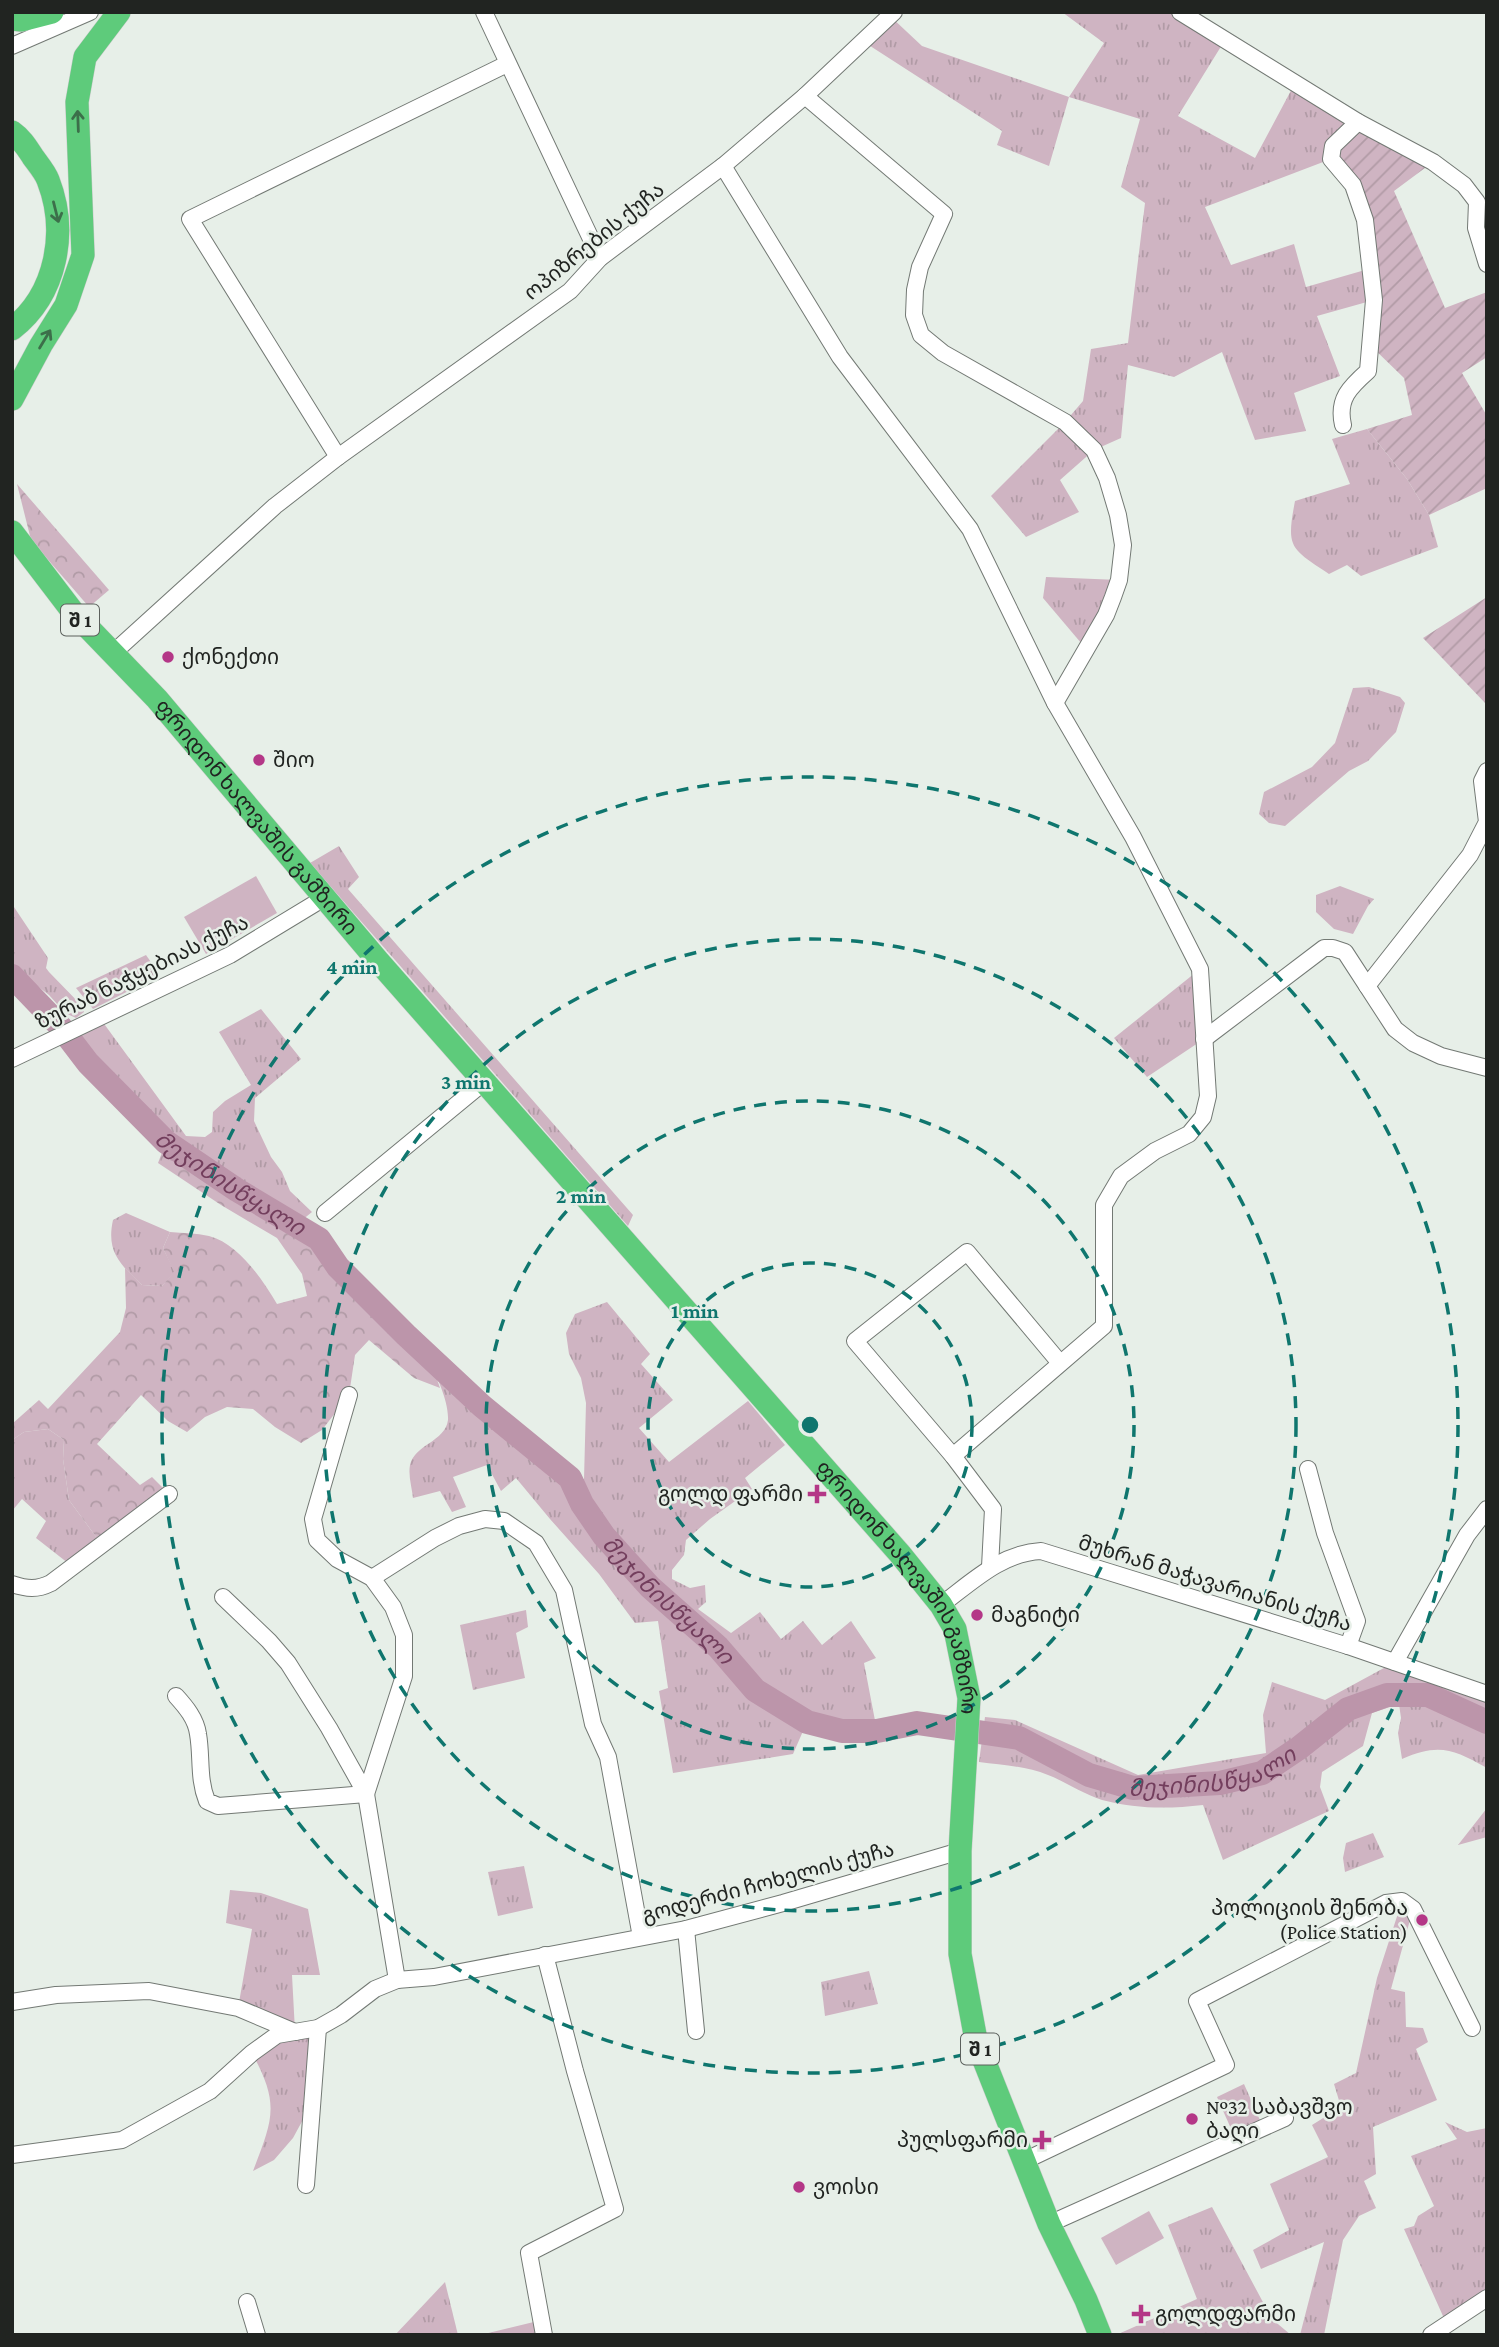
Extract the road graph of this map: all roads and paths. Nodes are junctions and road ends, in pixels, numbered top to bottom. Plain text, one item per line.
1 (90, 12) edge
2 (119, 12) edge
3 (484, 12) edge
4 (894, 12) edge
5 (1180, 12) edge
6 (62, 16) edge
7 (12, 19) edge
8 (12, 46) edge
9 (507, 64) junction
10 (806, 96) junction
11 (1359, 122) junction
12 (12, 132) edge
13 (723, 166) junction
14 (1482, 207) edge
15 (600, 258) junction
16 (1487, 264) edge
17 (12, 329) edge
18 (12, 399) edge
19 (1343, 425) dead end
20 (338, 457) junction
21 (12, 514) edge
22 (16, 537) edge
23 (113, 654) junction
24 (1055, 704) junction
25 (1487, 771) edge
26 (324, 898) junction
27 (1367, 985) junction
28 (1204, 1039) junction
29 (12, 1059) edge
30 (1487, 1068) edge
31 (484, 1082) junction
32 (325, 1213) dead end
33 (1060, 1363) junction
34 (349, 1395) dead end
35 (953, 1456) junction
36 (1308, 1469) dead end
37 (169, 1494) dead end
38 (1487, 1509) edge
39 (990, 1567) junction
40 (372, 1578) junction
41 (12, 1584) edge
42 (223, 1597) dead end
43 (941, 1605) junction
44 (1348, 1646) junction
45 (1395, 1662) junction
46 (1487, 1694) edge
47 (176, 1696) dead end
48 (366, 1794) junction
49 (960, 1851) junction
50 (686, 1929) junction
51 (641, 1937) junction
52 (545, 1955) junction
53 (397, 1980) junction
54 (12, 2002) edge
55 (318, 2028) junction
56 (1472, 2028) dead end
57 (696, 2031) dead end
58 (295, 2032) junction
59 (1285, 2118) dead end
60 (12, 2155) edge
61 (1024, 2161) junction
62 (306, 2185) dead end
63 (1049, 2224) junction
64 (1487, 2298) edge
65 (247, 2302) dead end
66 (257, 2335) edge
67 (544, 2335) edge
68 (1100, 2335) edge
69 (1432, 2335) edge

1 - 6 street
18 -> 2 highway
3 - 9 street
4 - 10 street, ოპიზრების ქუჩა
5 - 11 street
6 - 7 highway
6 - 8 street
9 - 15 street
9 - 20 street
10 - 13 street, ოპიზრების ქუჩა
10 - 24 street
11 - 14 street
11 - 19 street
12 -> 17 highway
13 - 15 street, ოპიზრების ქუჩა
13 - 24 street
14 - 16 street
15 - 20 street, ოპიზრების ქუჩა
20 - 23 street, ოპიზრების ქუჩა
21 - 22 highway, ფრიდონ ხალვაშის გამზირი
22 - 23 highway, ფრიდონ ხალვაშის გამზირი / შ 1
23 - 26 highway, ფრიდონ ხალვაშის გამზირი / შ 1
24 - 28 street
25 - 27 street
26 - 29 street, ზურაბ ნაჭყებიას ქუჩა
26 - 31 highway, ფრიდონ ხალვაშის გამზირი / შ 1
27 - 28 street
27 - 30 street
28 - 33 street
31 - 32 street
31 - 43 highway, ფრიდონ ხალვაშის გამზირი / შ 1
33 - 35 street
33 - 35 street
34 - 40 street
35 - 39 street
36 - 44 street
37 - 41 street
38 - 45 street
39 - 43 street, მუხრან მაჭავარიანის ქუჩა
39 - 44 street, მუხრან მაჭავარიანის ქუჩა
40 - 48 street
40 - 51 street
42 - 48 street
43 - 49 highway, ფრიდონ ხალვაშის გამზირი / შ 1
44 - 45 street, მუხრან მაჭავარიანის ქუჩა
45 - 46 street, მუხრან მაჭავარიანის ქუჩა
47 - 48 street
48 - 53 street
49 - 50 street, გოდერძი ჩოხელის ქუჩა
49 - 61 highway, ფრიდონ ხალვაშის გამზირი / შ 1
50 - 51 street, გოდერძი ჩოხელის ქუჩა
50 - 57 street
51 - 52 street, გოდერძი ჩოხელის ქუჩა
52 - 53 street, გოდერძი ჩოხელის ქუჩა
52 - 67 street
53 - 55 street, გოდერძი ჩოხელის ქუჩა
54 - 58 street
55 - 58 street, გოდერძი ჩოხელის ქუჩა
55 - 62 street
56 - 61 street
58 - 60 street, გოდერძი ჩოხელის ქუჩა
59 - 63 street
61 - 63 highway, ფრიდონ ხალვაშის გამზირი / შ 1
63 - 68 highway, ფრიდონ ხალვაშის გამზირი / შ 1
64 - 69 street
65 - 66 street

